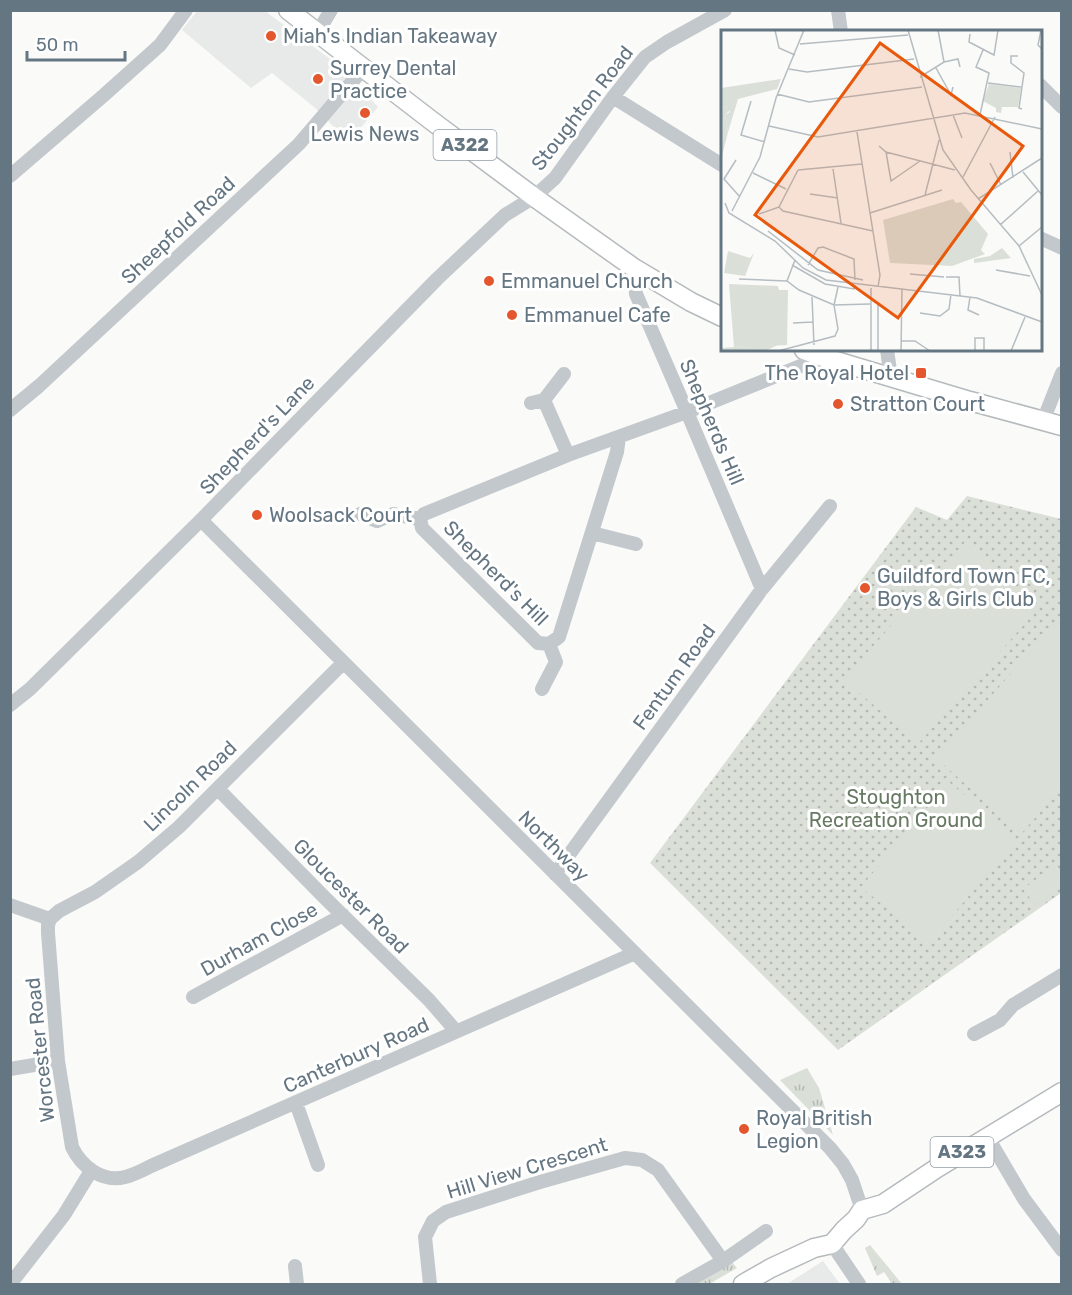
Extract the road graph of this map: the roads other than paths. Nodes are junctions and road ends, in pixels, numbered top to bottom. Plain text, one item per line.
1 (186, 10) edge
2 (288, 10) edge
3 (331, 10) edge
4 (725, 10) edge
5 (838, 10) edge
6 (842, 30) edge
7 (318, 32) junction
8 (363, 69) junction
9 (1042, 86) edge
10 (613, 97) junction
11 (1062, 107) edge
12 (721, 164) edge
13 (10, 176) edge
14 (534, 197) junction
15 (1042, 238) edge
16 (1062, 248) edge
17 (634, 268) junction
18 (721, 316) edge
19 (807, 351) edge
20 (887, 351) edge
21 (823, 357) junction
22 (1062, 373) edge
23 (564, 374) dead end
24 (891, 377) junction
25 (10, 410) edge
26 (687, 412) junction
27 (1043, 421) junction
28 (1062, 426) edge
29 (619, 437) junction
30 (568, 455) junction
31 (830, 506) dead end
32 (360, 514) dead end
33 (420, 519) junction
34 (201, 520) junction
35 (592, 533) junction
36 (636, 544) dead end
37 (762, 589) junction
38 (549, 644) junction
39 (343, 663) junction
40 (542, 689) dead end
41 (10, 705) edge
42 (218, 789) junction
43 (555, 874) junction
44 (10, 905) edge
45 (343, 915) junction
46 (50, 919) junction
47 (635, 954) junction
48 (1062, 975) edge
49 (193, 998) dead end
50 (456, 1031) junction
51 (974, 1034) dead end
52 (58, 1061) junction
53 (10, 1069) edge
54 (1062, 1092) edge
55 (296, 1103) junction
56 (987, 1136) junction
57 (318, 1165) dead end
58 (91, 1171) junction
59 (862, 1210) junction
60 (766, 1232) dead end
61 (832, 1244) junction
62 (1062, 1250) edge
63 (723, 1261) junction
64 (296, 1266) dead end
65 (15, 1278) dead end
66 (297, 1284) edge
67 (430, 1284) edge
68 (682, 1284) edge
69 (743, 1284) edge
70 (859, 1284) edge

1 - 13 street
2 - 7 main road, A322
3 - 7 street
4 - 10 street, Stoughton Road
5 - 6 street
7 - 8 main road, A322
8 - 14 main road, A322
8 - 25 street, Sheepfold Road
9 - 11 street
10 - 12 street
10 - 14 street, Stoughton Road
14 - 17 main road, A322
14 - 34 street, Shepherd's Lane
15 - 16 street
17 - 18 main road, A322
17 - 26 street, Shepherds Hill
19 - 21 main road
20 - 24 street
21 - 24 main road
21 - 26 street, Shepherd's Hill
22 - 27 street
23 - 30 street
24 - 27 main road
26 - 29 street, Shepherd's Hill
26 - 37 street, Shepherds Hill
27 - 28 main road
29 - 30 street, Shepherd's Hill
29 - 35 street, Shepherd's Hill
30 - 33 street, Shepherd's Hill
31 - 37 street, Fentum Road
32 - 33 street
33 - 38 street, Shepherd's Hill
34 - 39 street, Northway
34 - 41 street, Shepherd's Lane
35 - 36 street
35 - 38 street, Shepherd's Hill
37 - 43 street, Fentum Road
38 - 40 street
39 - 42 street, Lincoln Road
39 - 43 street, Northway
42 - 45 street, Gloucester Road
42 - 46 street, Lincoln Road
43 - 47 street, Northway
44 - 46 street
45 - 49 street, Durham Close
45 - 50 street, Gloucester Road
46 - 52 street, Worcester Road
47 - 50 street, Canterbury Road
47 - 59 street, Northway
48 - 51 street
50 - 55 street, Canterbury Road
52 - 53 street
52 - 58 street, Worcester Road
54 - 56 main road, A323
55 - 57 street
55 - 58 street, Canterbury Road
56 - 59 main road, A323
56 - 62 street
58 - 65 street
59 - 61 main road, A323
60 - 63 street
61 - 69 main road, A323
61 - 70 street
63 - 67 street, Hill View Crescent
63 - 68 street
64 - 66 street

